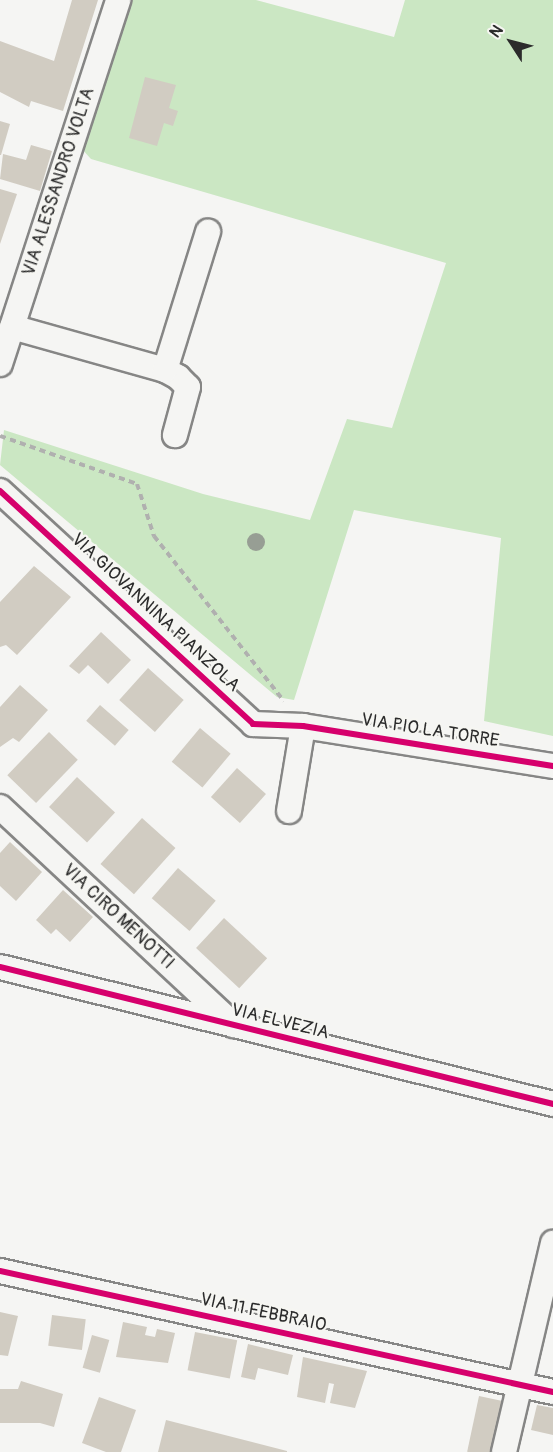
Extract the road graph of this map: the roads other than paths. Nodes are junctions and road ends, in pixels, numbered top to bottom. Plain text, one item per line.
1 (118, 0) edge
2 (208, 232) dead end
3 (12, 327) junction
4 (0, 364) edge
5 (165, 370) junction
6 (175, 435) dead end
7 (0, 491) edge
8 (303, 726) junction
9 (553, 766) edge
10 (0, 807) edge
11 (289, 811) dead end
12 (0, 967) edge
13 (235, 1027) junction
14 (553, 1104) edge
15 (553, 1243) edge
16 (0, 1271) edge
17 (519, 1384) junction
18 (553, 1392) edge
19 (504, 1452) edge

1 - 3 street, VIA ALESSANDRO VOLTA
2 - 5 street
3 - 4 street, VIA ALESSANDRO VOLTA
3 - 5 street
5 - 6 street
7 - 8 street, VIA GIOVANNINA PIANZOLA
8 - 9 street, VIA PIO LA TORRE
8 - 11 street
10 - 13 street, VIA CIRO MENOTTI
12 - 13 street, VIA ELVEZIA
13 - 14 street, VIA ELVEZIA
15 - 17 street
16 - 17 street, VIA 11 FEBBRAIO
17 - 18 street, VIA 11 FEBBRAIO
17 - 19 street

